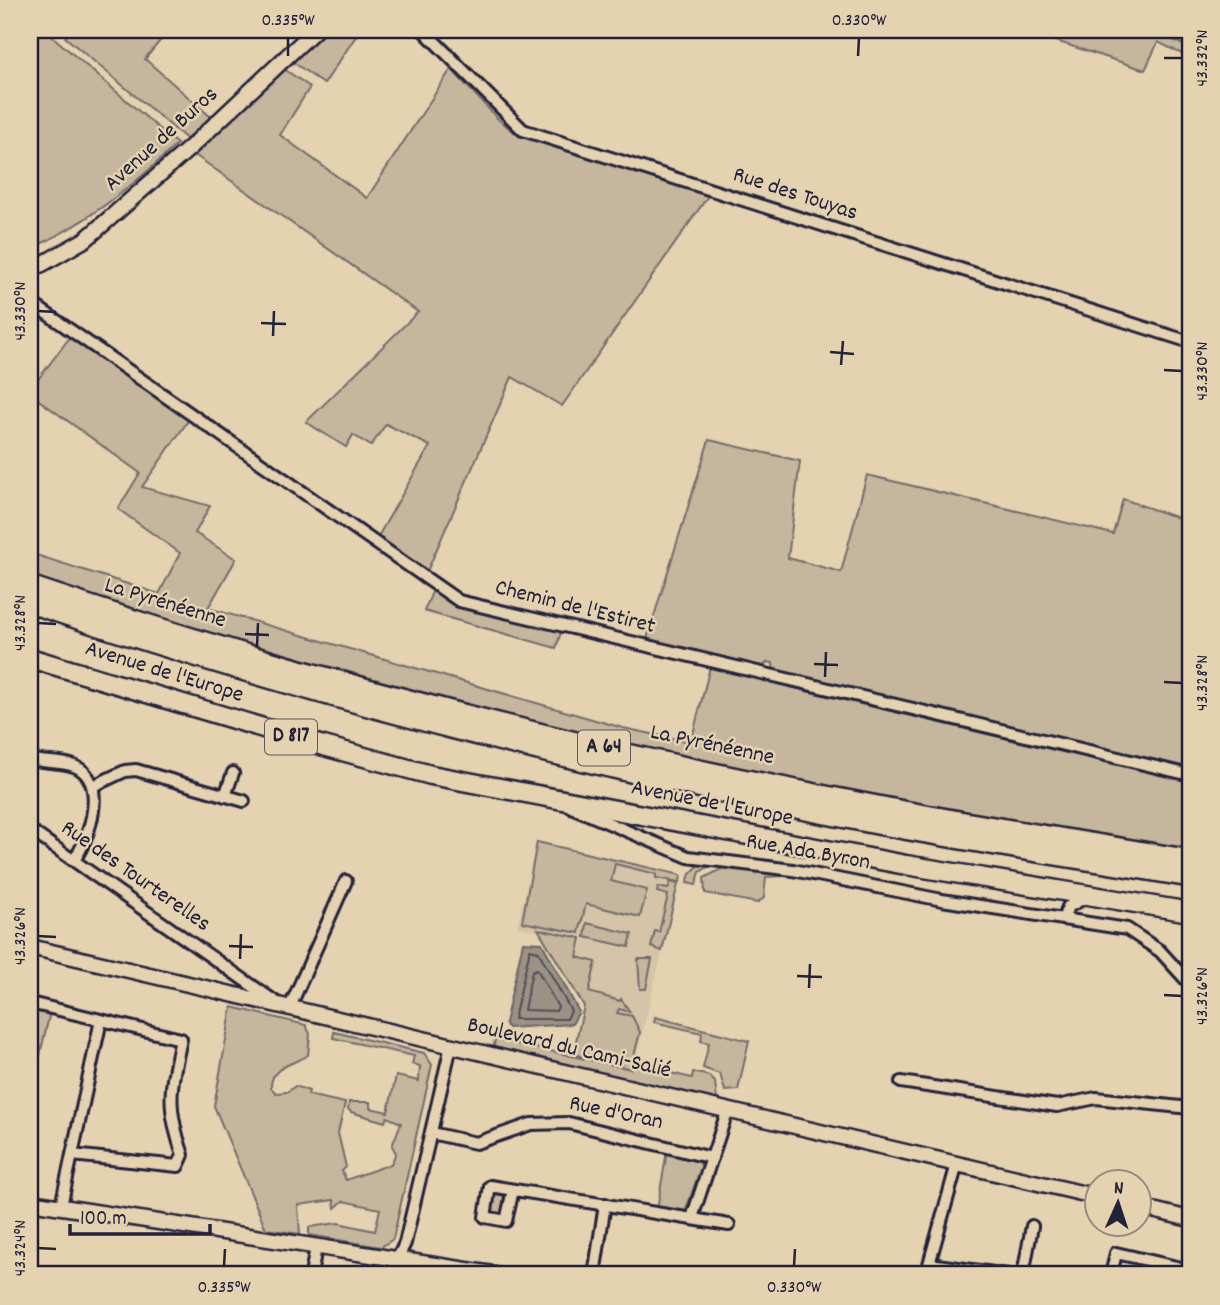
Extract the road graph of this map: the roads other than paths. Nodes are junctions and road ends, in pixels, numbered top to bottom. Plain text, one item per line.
1 (315, 30) edge
2 (423, 30) edge
3 (30, 271) edge
4 (30, 302) edge
5 (1190, 342) edge
6 (30, 586) edge
7 (30, 603) edge
8 (30, 658) edge
9 (30, 759) edge
10 (233, 773) dead end
11 (1190, 775) edge
12 (93, 786) junction
13 (225, 796) junction
14 (556, 799) junction
15 (244, 801) dead end
16 (30, 830) edge
17 (74, 860) junction
18 (1190, 860) edge
19 (1190, 877) edge
20 (346, 881) dead end
21 (1089, 896) junction
22 (1190, 912) edge
23 (1063, 919) junction
24 (30, 947) edge
25 (1190, 984) edge
26 (30, 1003) edge
27 (287, 1008) junction
28 (101, 1020) junction
29 (451, 1045) junction
30 (901, 1082) dead end
31 (1190, 1107) edge
32 (728, 1109) junction
33 (431, 1133) junction
34 (72, 1156) junction
35 (712, 1158) junction
36 (957, 1164) junction
37 (513, 1190) dead end
38 (1084, 1194) edge
39 (30, 1203) edge
40 (605, 1205) junction
41 (61, 1206) junction
42 (1154, 1211) edge
43 (692, 1218) junction
44 (1190, 1219) edge
45 (729, 1225) dead end
46 (1032, 1226) dead end
47 (316, 1247) junction
48 (397, 1260) junction
49 (928, 1269) edge
50 (1190, 1270) edge
51 (472, 1273) edge
52 (311, 1275) edge
53 (390, 1275) edge
54 (499, 1275) edge
55 (594, 1275) edge
56 (1008, 1275) edge
57 (1023, 1275) edge
58 (1111, 1275) edge

1 - 3 street, Avenue de Buros
2 - 5 street, Rue des Touyas
4 - 11 street, Chemin de l'Estiret
6 - 18 highway, La Pyrénéenne / A 64
7 - 19 highway, La Pyrénéenne / A 64
8 - 14 main road, Avenue de l'Europe / D 817
9 - 12 street
10 - 13 street
12 - 13 street
12 - 17 street
13 - 15 street
14 - 21 main road, Avenue de l'Europe / D 817
14 - 23 street, Rue Ada Byron
16 - 17 street, Rue des Tourterelles
17 - 27 street, Rue des Tourterelles
20 - 27 street
21 - 22 main road, Avenue de l'Europe / D 817
21 - 23 street
23 - 25 street, Rue Ada Byron
24 - 27 street, Boulevard du Cami-Salié
26 - 28 street
27 - 29 street, Boulevard du Cami-Salié
28 - 34 street
28 - 34 street
29 - 32 street, Boulevard du Cami-Salié
29 - 33 street
30 - 31 street
32 - 35 street
32 - 36 street, Boulevard du Cami-Salié
33 - 35 street, Rue d'Oran
33 - 48 street
34 - 41 street
35 - 43 street
36 - 38 street, Boulevard du Cami-Salié
36 - 49 street
37 - 40 street
39 - 41 street
40 - 43 street
40 - 55 street
41 - 47 street
42 - 44 street
43 - 45 street
46 - 57 street
47 - 48 street
47 - 52 street
48 - 51 street
48 - 53 street
49 - 56 street
50 - 58 street
51 - 54 street

